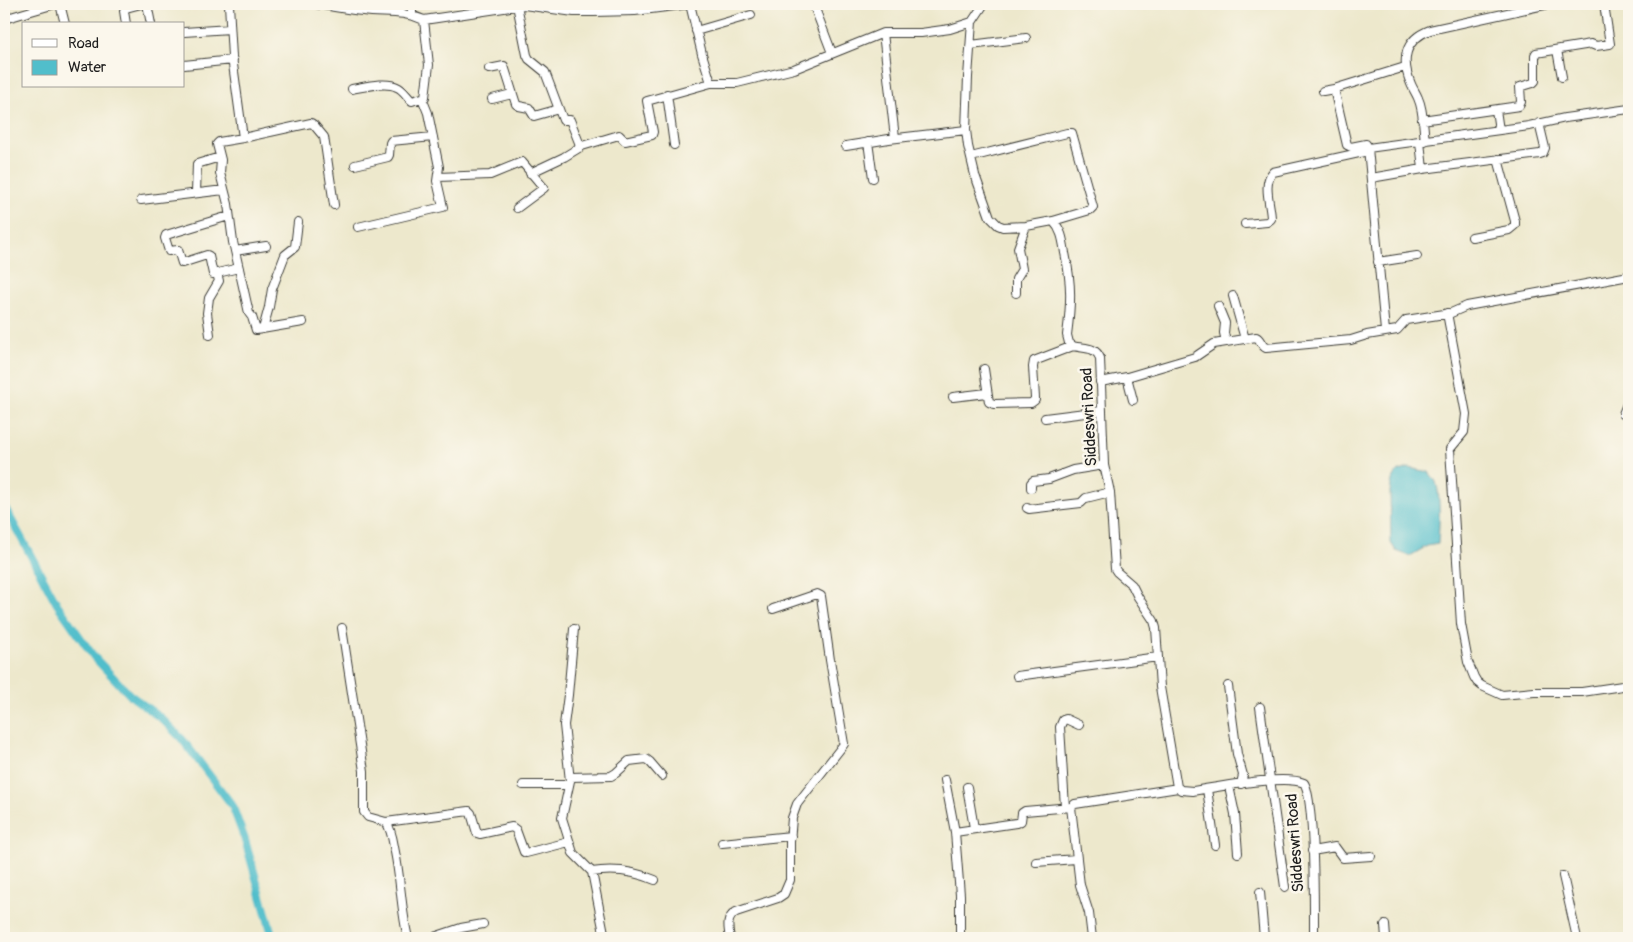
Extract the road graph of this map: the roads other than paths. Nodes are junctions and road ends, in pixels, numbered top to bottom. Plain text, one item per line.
1 (23, 4) edge
2 (56, 4) edge
3 (60, 4) edge
4 (141, 4) edge
5 (147, 4) edge
6 (229, 4) edge
7 (316, 4) edge
8 (412, 4) edge
9 (690, 4) edge
10 (984, 4) edge
11 (1549, 4) edge
12 (1604, 4) edge
13 (517, 5) junction
14 (657, 6) edge
15 (814, 6) dead end
16 (565, 7) edge
17 (592, 8) edge
18 (605, 8) edge
19 (25, 12) junction
20 (412, 14) junction
21 (751, 14) dead end
22 (4, 19) edge
23 (424, 20) junction
24 (64, 22) edge
25 (126, 22) edge
26 (151, 22) edge
27 (972, 22) junction
28 (230, 29) junction
29 (696, 31) junction
30 (185, 32) edge
31 (883, 34) junction
32 (1026, 38) dead end
33 (971, 45) junction
34 (1557, 50) junction
35 (832, 54) junction
36 (233, 60) junction
37 (185, 65) edge
38 (1405, 67) junction
39 (489, 68) dead end
40 (1562, 77) dead end
41 (711, 83) junction
42 (352, 89) dead end
43 (1334, 89) junction
44 (1323, 91) dead end
45 (512, 94) junction
46 (667, 94) junction
47 (422, 98) junction
48 (492, 99) dead end
49 (559, 109) junction
50 (1629, 109) edge
51 (1496, 110) junction
52 (1422, 120) junction
53 (1539, 124) junction
54 (966, 130) junction
55 (1499, 130) junction
56 (433, 137) junction
57 (243, 138) junction
58 (895, 138) junction
59 (1422, 141) junction
60 (868, 142) junction
61 (674, 145) dead end
62 (582, 146) junction
63 (846, 146) dead end
64 (1368, 149) junction
65 (220, 157) junction
66 (970, 157) junction
67 (1498, 159) junction
68 (355, 165) dead end
69 (1423, 169) junction
70 (530, 172) junction
71 (438, 177) junction
72 (873, 178) dead end
73 (1371, 178) junction
74 (224, 190) junction
75 (196, 193) junction
76 (141, 200) dead end
77 (334, 205) dead end
78 (517, 208) dead end
79 (229, 216) junction
80 (1053, 221) junction
81 (298, 222) dead end
82 (1245, 224) dead end
83 (1026, 226) junction
84 (358, 227) dead end
85 (1472, 237) dead end
86 (266, 246) dead end
87 (235, 251) junction
88 (1417, 256) dead end
89 (1378, 262) junction
90 (239, 268) junction
91 (217, 273) junction
92 (1629, 276) edge
93 (1016, 293) dead end
94 (1233, 296) dead end
95 (1218, 306) dead end
96 (1447, 314) junction
97 (302, 322) dead end
98 (262, 329) junction
99 (1385, 332) junction
100 (210, 335) dead end
101 (1245, 339) junction
102 (1226, 342) junction
103 (1073, 346) junction
104 (984, 369) dead end
105 (1127, 377) junction
106 (1100, 382) junction
107 (987, 393) junction
108 (953, 397) dead end
109 (1629, 398) edge
110 (1133, 400) dead end
111 (1101, 411) junction
112 (1623, 414) dead end
113 (1045, 418) dead end
114 (1104, 465) junction
115 (1031, 488) dead end
116 (1110, 492) junction
117 (1026, 508) dead end
118 (773, 610) dead end
119 (342, 628) dead end
120 (574, 629) dead end
121 (1158, 658) junction
122 (1017, 676) dead end
123 (1629, 685) edge
124 (1228, 686) dead end
125 (1260, 706) dead end
126 (1079, 725) dead end
127 (662, 776) dead end
128 (945, 780) dead end
129 (570, 781) junction
130 (1270, 781) junction
131 (1241, 784) junction
132 (523, 785) dead end
133 (1229, 786) junction
134 (966, 787) dead end
135 (1178, 788) junction
136 (1207, 789) junction
137 (1068, 807) junction
138 (386, 822) junction
139 (974, 828) junction
140 (955, 832) junction
141 (791, 836) junction
142 (569, 842) junction
143 (722, 843) dead end
144 (1215, 845) dead end
145 (1312, 851) junction
146 (1238, 853) dead end
147 (1371, 856) dead end
148 (1076, 859) junction
149 (1036, 862) dead end
150 (592, 872) junction
151 (1563, 876) dead end
152 (655, 880) dead end
153 (1285, 887) dead end
154 (1260, 892) dead end
155 (483, 924) dead end
156 (1385, 925) dead end
157 (408, 938) edge
158 (431, 938) edge
159 (605, 938) edge
160 (730, 938) edge
161 (960, 938) edge
162 (1092, 938) edge
163 (1264, 938) edge
164 (1314, 938) edge
165 (1386, 938) edge
166 (1577, 938) edge

1 - 19 street
2 - 19 street
3 - 24 street
4 - 25 street
5 - 26 street
6 - 28 street
7 - 20 street
8 - 20 street
9 - 14 street
9 - 29 street
10 - 27 street
11 - 38 street
12 - 34 street
13 - 16 street
13 - 23 street
13 - 49 street
14 - 18 street
15 - 35 street
16 - 17 street
17 - 18 street
19 - 22 street
20 - 23 street
21 - 29 street
23 - 47 street
27 - 31 street
27 - 33 street
28 - 30 street
28 - 36 street
29 - 41 street
31 - 35 street
31 - 58 street
32 - 33 street
33 - 54 street
34 - 40 street
34 - 51 street
35 - 41 street
36 - 37 street
36 - 57 street
38 - 43 street
38 - 52 street
39 - 45 street
41 - 46 street
42 - 47 street
43 - 44 street
43 - 64 street
45 - 48 street
45 - 49 street
46 - 61 street
46 - 62 street
47 - 56 street
49 - 62 street
50 - 53 street
51 - 52 street
51 - 55 street
52 - 59 street
53 - 55 street
53 - 67 street
54 - 58 street
54 - 66 street
55 - 59 street
56 - 68 street
56 - 71 street
57 - 65 street
57 - 77 street
58 - 60 street
59 - 64 street
59 - 69 street
60 - 63 street
60 - 72 street
62 - 70 street
64 - 73 street
64 - 82 street
65 - 74 street
65 - 75 street
66 - 80 street
66 - 83 street
67 - 69 street
67 - 85 street
69 - 73 street
70 - 71 street
70 - 78 street
71 - 84 street
73 - 89 street
74 - 75 street
74 - 79 street
75 - 76 street
79 - 87 street
79 - 91 street
80 - 83 street
80 - 103 street, Siddeswri Road
81 - 98 street
83 - 93 street
86 - 87 street
87 - 90 street
88 - 89 street
89 - 99 street
90 - 91 street
90 - 98 street
91 - 100 street
92 - 96 street
94 - 101 street
95 - 102 street
96 - 99 street
96 - 123 street
97 - 98 street
99 - 101 street
101 - 102 street
102 - 105 street
103 - 106 street, Siddeswri Road
103 - 107 street
104 - 107 street
105 - 106 street
105 - 110 street
106 - 111 street, Siddeswri Road
107 - 108 street
109 - 112 street
111 - 113 street
111 - 114 street, Siddeswri Road
114 - 115 street
114 - 116 street, Siddeswri Road
116 - 117 street
116 - 121 street, Siddeswri Road
118 - 141 street
119 - 138 street
120 - 129 street
121 - 122 street
121 - 135 street, Siddeswri Road
124 - 131 street
125 - 130 street
126 - 137 street
127 - 129 street
128 - 140 street
129 - 132 street
129 - 142 street
130 - 131 street, Siddeswri Road
130 - 145 street, Siddeswri Road
130 - 153 street
131 - 133 street, Siddeswri Road
133 - 136 street, Siddeswri Road
133 - 146 street
134 - 139 street
135 - 136 street, Siddeswri Road
135 - 137 street, Siddeswri Road
136 - 144 street
137 - 139 street, Siddeswri Road
137 - 148 street
138 - 142 street
138 - 157 street
139 - 140 street
140 - 161 street
141 - 143 street
141 - 160 street
142 - 150 street
145 - 147 street
145 - 164 street, Siddeswri Road
148 - 149 street
148 - 162 street
150 - 152 street
150 - 159 street
151 - 166 street
154 - 163 street
155 - 158 street
156 - 165 street

